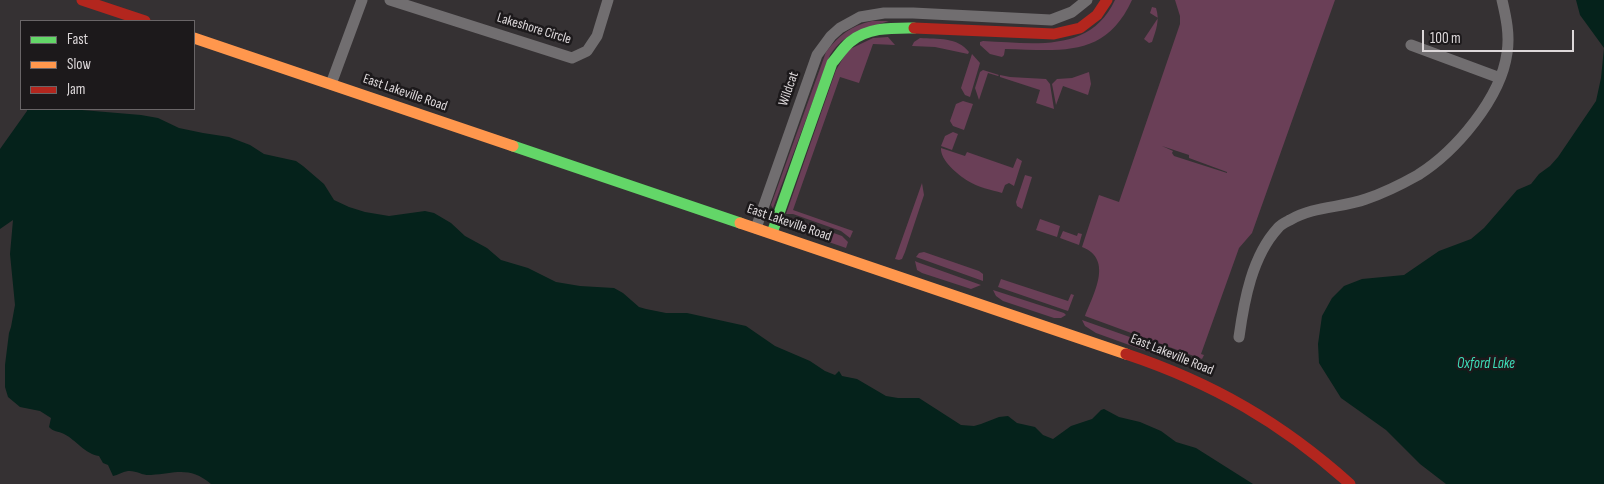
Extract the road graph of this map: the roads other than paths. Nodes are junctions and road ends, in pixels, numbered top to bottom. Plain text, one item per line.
1 (82, 0) edge
2 (362, 0) edge
3 (390, 0) edge
4 (608, 0) edge
5 (1086, 0) edge
6 (1107, 0) edge
7 (1502, 0) edge
8 (902, 13) junction
9 (142, 20) edge
10 (903, 28) junction
11 (195, 38) edge
12 (1411, 45) dead end
13 (1500, 78) junction
14 (331, 84) junction
15 (756, 228) junction
16 (772, 233) junction
17 (1239, 337) dead end
18 (1350, 484) edge

1 - 9 main road
2 - 14 street
3 - 4 street, Lakeshore Circle
5 - 8 street, Wildcat
6 - 10 main road
7 - 13 street
8 - 10 street
8 - 15 street, Wildcat
10 - 16 main road
11 - 14 main road, East Lakeville Road
12 - 13 street
13 - 17 street
14 - 15 main road, East Lakeville Road
15 - 16 main road, East Lakeville Road
16 - 18 main road, East Lakeville Road

